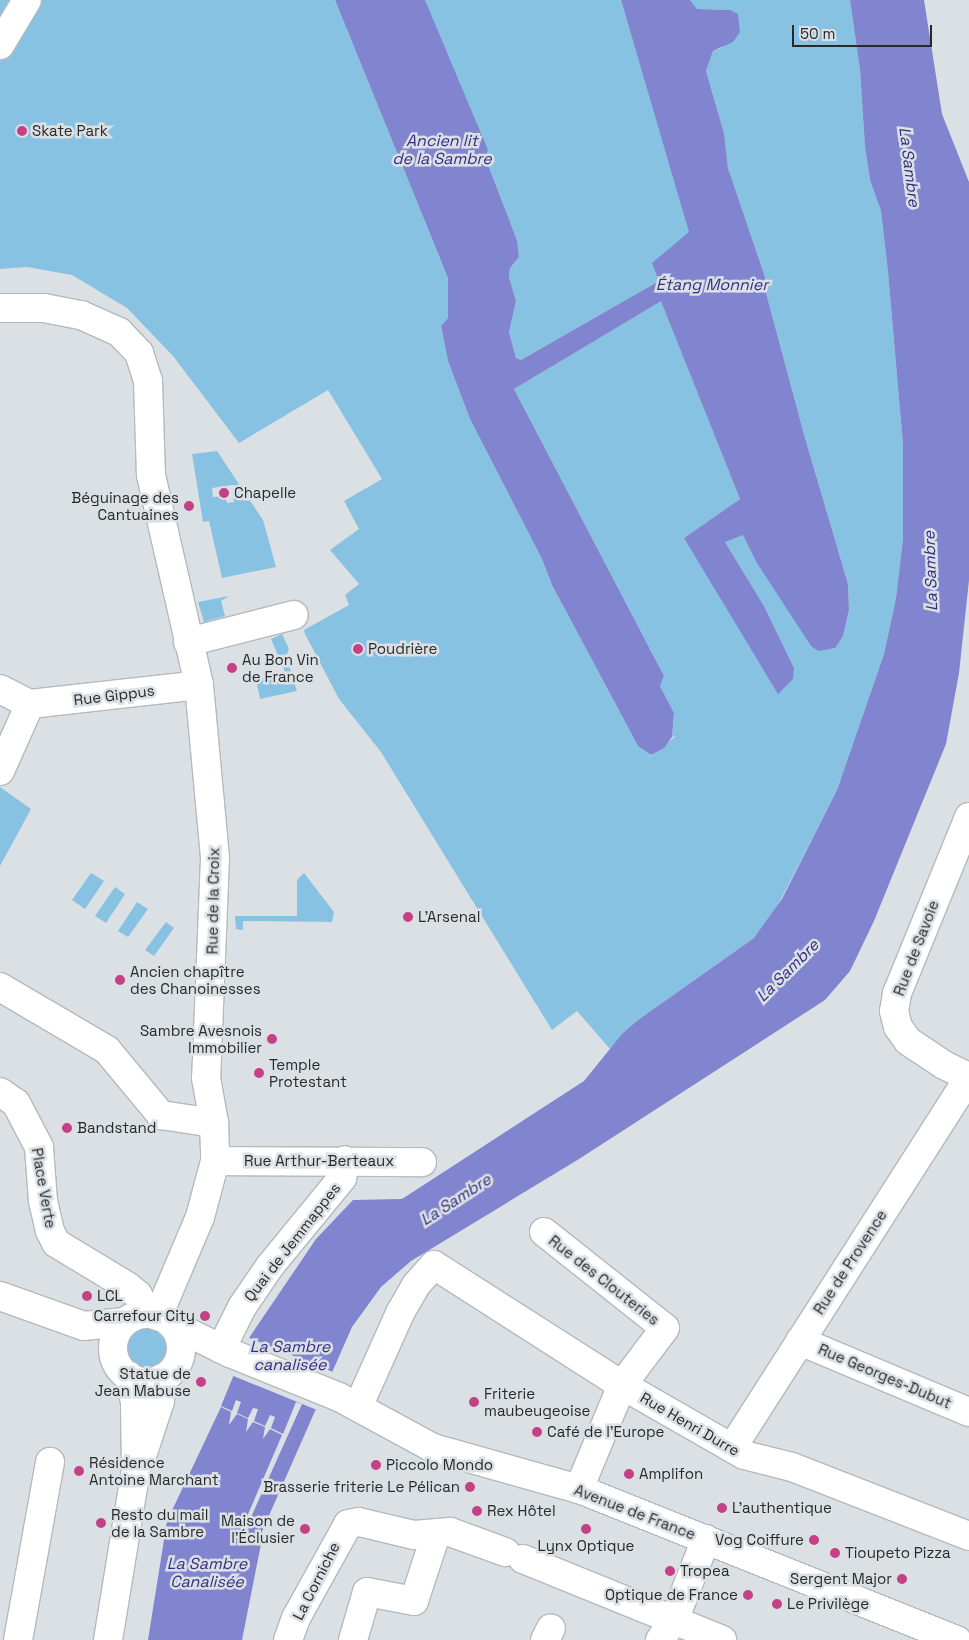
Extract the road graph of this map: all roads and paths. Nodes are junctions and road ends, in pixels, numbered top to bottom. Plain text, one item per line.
1 (27, 0) edge
2 (0, 46) edge
3 (0, 308) edge
4 (294, 615) dead end
5 (188, 642) junction
6 (199, 685) junction
7 (0, 689) edge
8 (30, 704) junction
9 (2, 776) edge
10 (969, 817) edge
11 (0, 987) edge
12 (969, 1077) edge
13 (1, 1092) edge
14 (214, 1123) junction
15 (346, 1160) junction
16 (215, 1161) junction
17 (422, 1162) dead end
18 (544, 1232) dead end
19 (0, 1296) edge
20 (0, 1305) edge
21 (151, 1319) junction
22 (800, 1341) junction
23 (229, 1352) junction
24 (122, 1368) junction
25 (169, 1372) junction
26 (622, 1385) junction
27 (358, 1407) junction
28 (969, 1412) edge
29 (732, 1448) junction
30 (50, 1462) dead end
31 (136, 1468) junction
32 (580, 1489) junction
33 (436, 1534) junction
34 (969, 1536) edge
35 (706, 1539) junction
36 (667, 1630) edge
37 (18, 1640) edge
38 (108, 1640) edge
39 (288, 1640) edge
40 (353, 1640) edge
41 (722, 1640) edge
42 (957, 1640) edge

1 - 2 street
3 - 5 street, Rue de la Croix
4 - 5 street
5 - 6 street, Rue de la Croix
6 - 8 street, Rue Gippus
6 - 14 street, Rue de la Croix
7 - 8 street
8 - 9 street
10 - 12 street, Rue de Savoie
11 - 14 street
12 - 22 street, Rue de Provence
13 - 21 street, Place Verte
14 - 16 street, Rue de la Croix
15 - 16 street, Rue Arthur-Berteaux
15 - 17 street, Rue Arthur-Berteaux
15 - 23 street, Quai de Jemmappes
16 - 21 street, Rue de la Croix
18 - 26 street, Rue des Clouteries
19 - 21 street
20 - 24 street
21 - 23 street, Avenue de France
21 - 24 street
21 - 25 street
22 - 28 street, Rue Georges-Dubut
22 - 29 street, Rue de Provence
23 - 25 street
23 - 27 street, Avenue de France
24 - 25 street
24 - 31 street
25 - 31 street
26 - 27 street, Rue Henri Durre
26 - 29 street, Rue Henri Durre
26 - 32 street
27 - 32 street, Avenue de France
29 - 34 street, Rue Henri Durre
30 - 37 street
31 - 38 street
32 - 35 street, Avenue de France
33 - 36 street
33 - 39 street, La Corniche
33 - 40 street
35 - 36 street
35 - 42 street, Avenue de France
36 - 41 street

